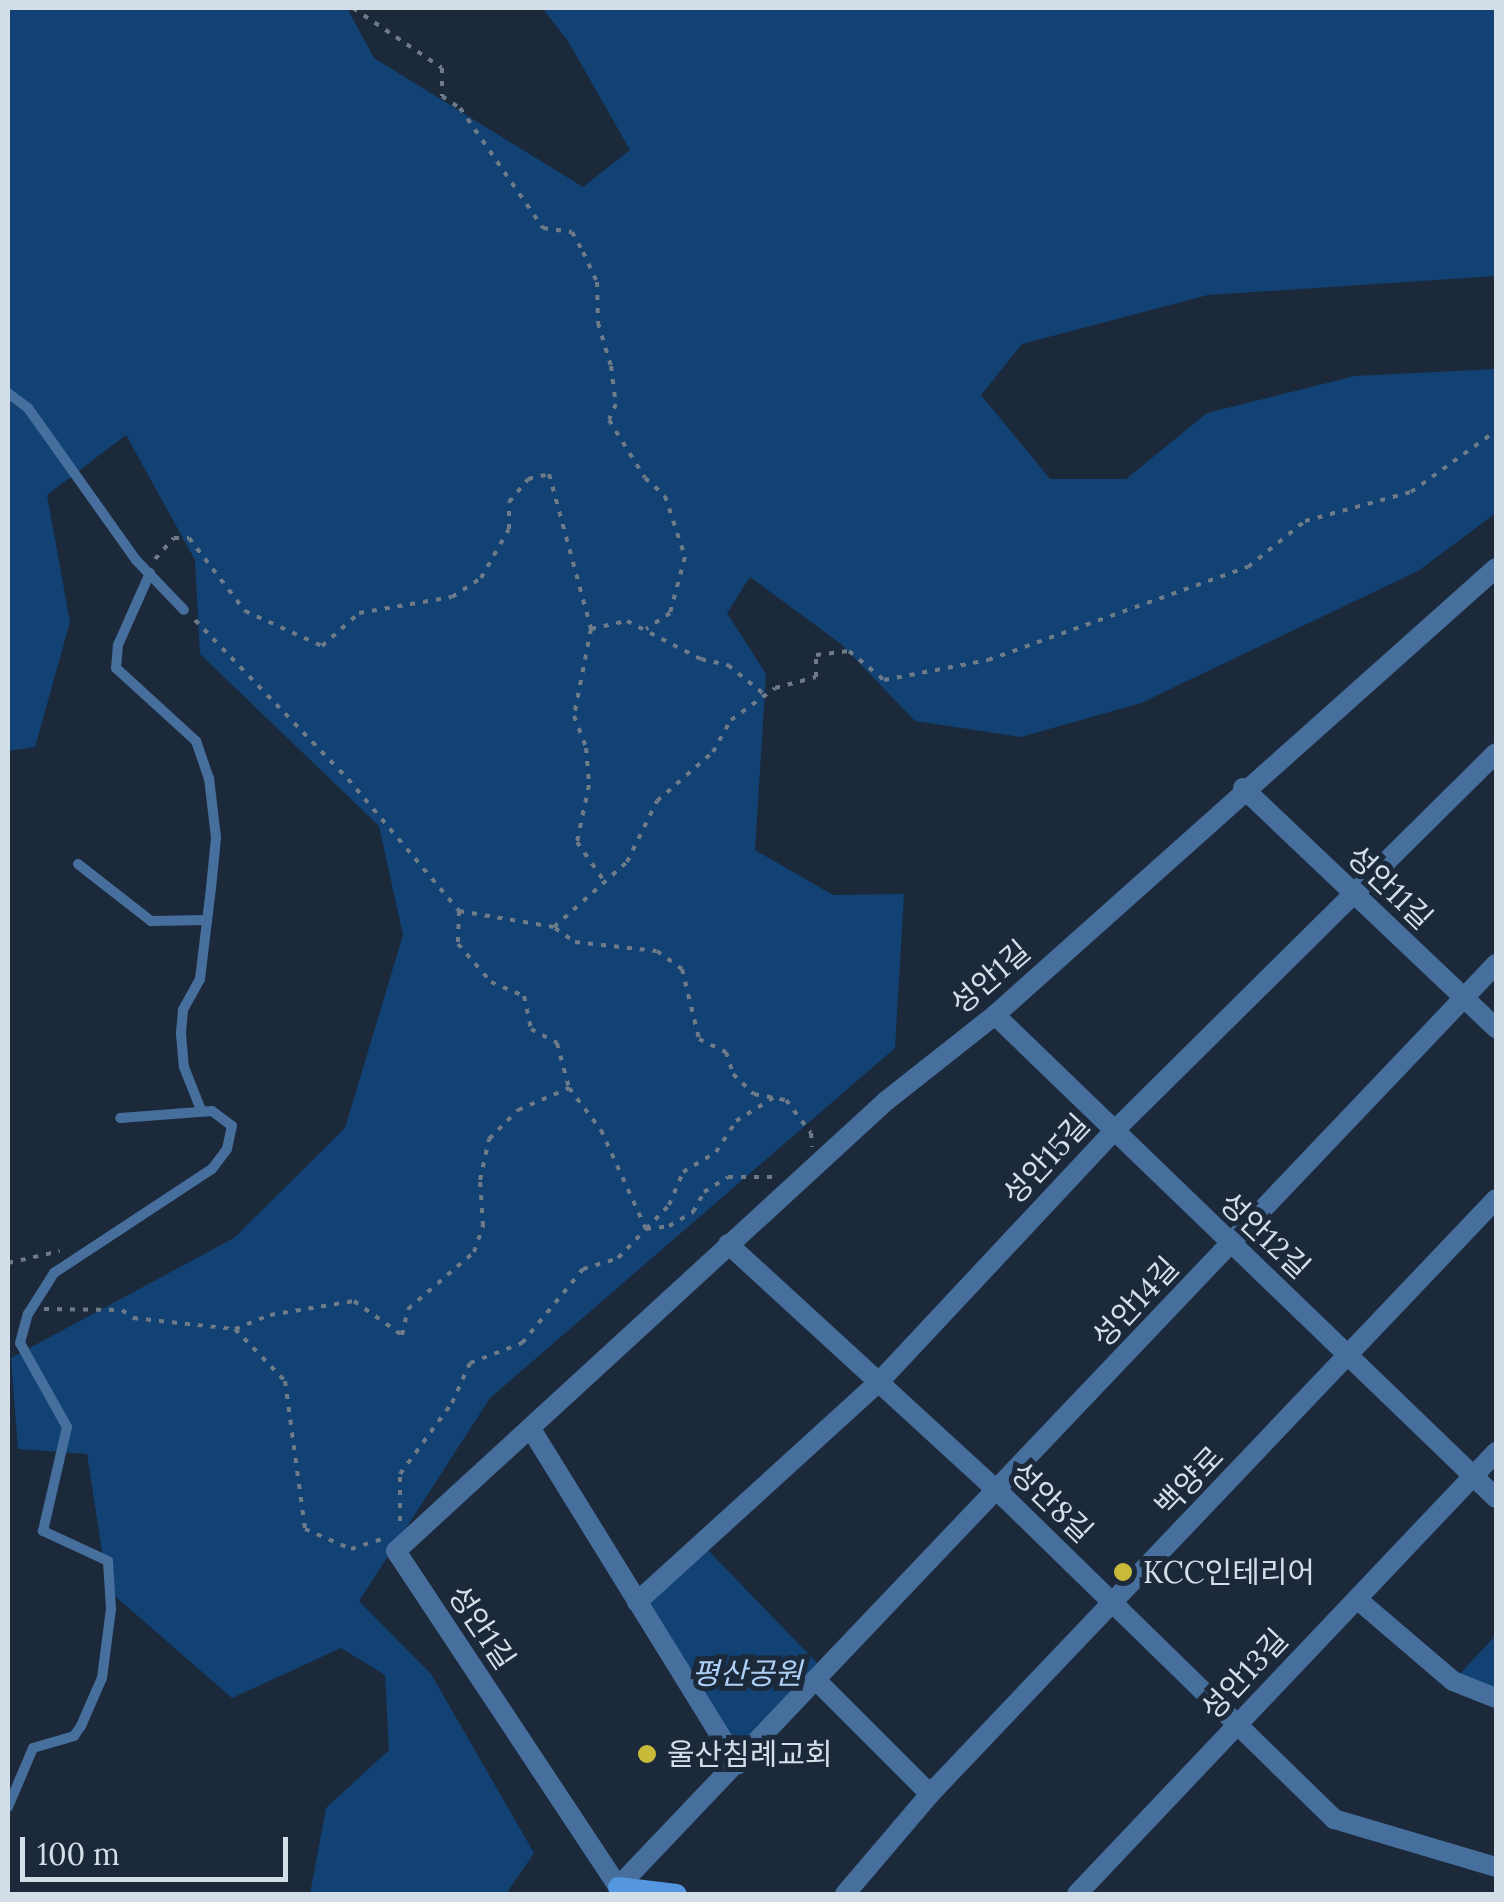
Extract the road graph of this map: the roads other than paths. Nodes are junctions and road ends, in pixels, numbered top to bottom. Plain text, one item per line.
1 (8, 392) edge
2 (148, 571) junction
3 (1495, 573) edge
4 (184, 610) road end
5 (1496, 753) edge
6 (1243, 788) junction
7 (78, 864) dead end
8 (1354, 894) junction
9 (207, 920) junction
10 (1496, 964) edge
11 (1464, 998) junction
12 (994, 1015) junction
13 (1496, 1028) edge
14 (201, 1110) junction
15 (120, 1118) dead end
16 (1112, 1133) junction
17 (1496, 1199) edge
18 (728, 1244) junction
19 (1231, 1244) junction
20 (1352, 1357) junction
21 (879, 1382) junction
22 (530, 1429) junction
23 (1496, 1452) edge
24 (1474, 1476) junction
25 (998, 1491) junction
26 (1496, 1498) edge
27 (1357, 1599) junction
28 (637, 1602) junction
29 (1112, 1602) junction
30 (816, 1680) junction
31 (1496, 1698) edge
32 (1235, 1727) junction
33 (738, 1764) junction
34 (930, 1794) junction
35 (8, 1807) edge
36 (1496, 1867) edge
37 (620, 1891) edge
38 (677, 1894) edge
39 (844, 1894) edge
40 (1077, 1894) edge

1 - 2 lane
2 - 4 lane
2 - 9 lane
3 - 6 street, 성안1길
5 - 8 street, 성안15길
6 - 8 street, 성안11길
6 - 12 street, 성안1길
7 - 9 lane
8 - 11 street, 성안11길
8 - 16 street, 성안15길
9 - 14 lane
10 - 11 street, 성안14길
11 - 13 street, 성안11길
11 - 19 street, 성안14길
12 - 16 street, 성안12길
12 - 18 street, 성안1길
14 - 15 lane
14 - 35 lane
16 - 19 street, 성안12길
16 - 21 street, 성안15길
17 - 20 street, 백양로
18 - 21 street, 성안8길
18 - 22 street, 성안1길
19 - 20 street, 성안12길
19 - 25 street, 성안14길
20 - 24 street, 성안12길
20 - 29 street, 백양로
21 - 25 street, 성안8길
21 - 28 street, 성안15길
22 - 28 street
22 - 37 street, 성안1길
23 - 24 street, 성안13길
24 - 26 street, 성안12길
24 - 27 street, 성안13길
25 - 29 street, 성안8길
25 - 30 street, 성안14길
27 - 31 street
27 - 32 street, 성안13길
28 - 33 street
29 - 32 street, 성안8길
29 - 34 street, 백양로
30 - 33 street, 성안14길
30 - 34 street
32 - 36 street, 성안8길
32 - 40 street, 성안13길
33 - 37 street, 성안14길
34 - 39 street, 백양로
37 - 38 street

